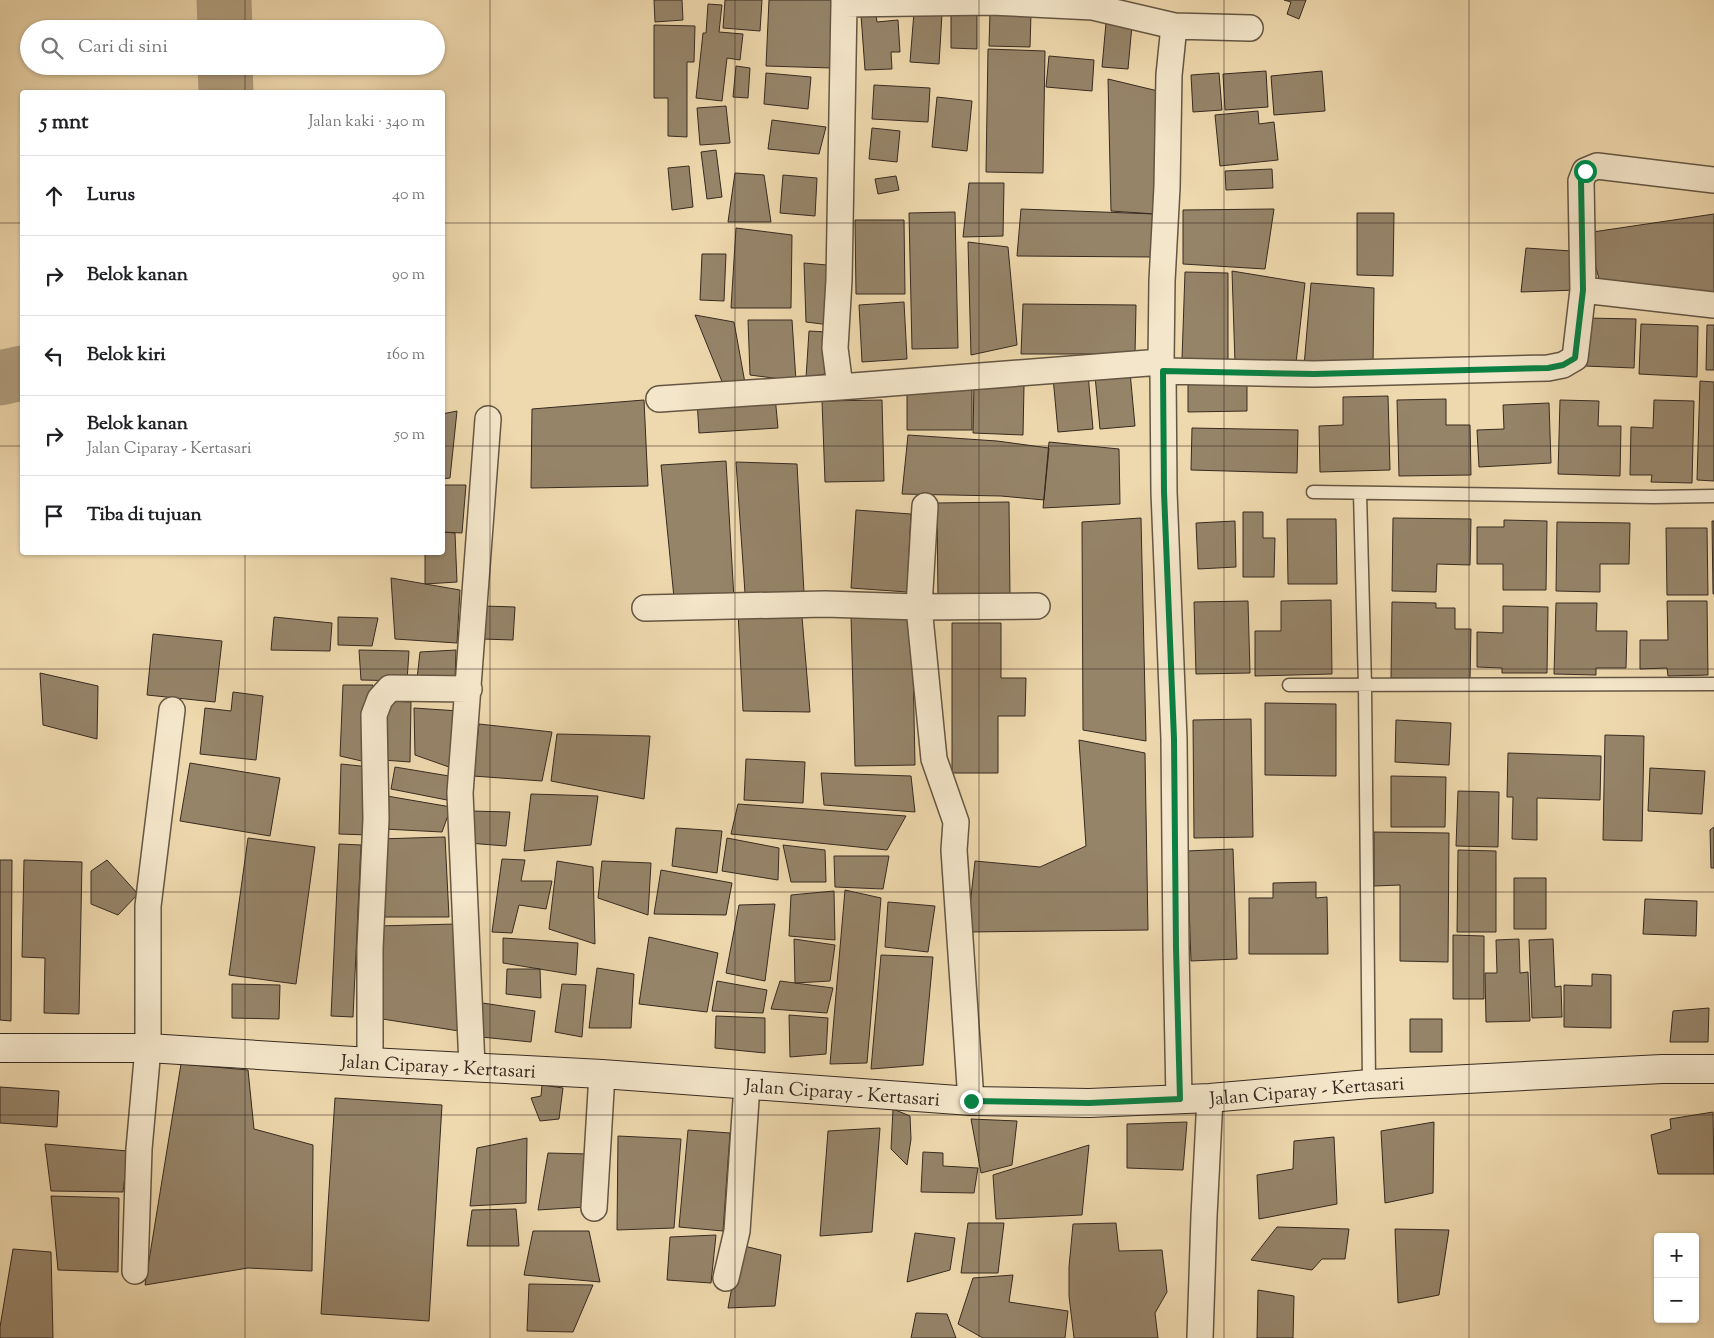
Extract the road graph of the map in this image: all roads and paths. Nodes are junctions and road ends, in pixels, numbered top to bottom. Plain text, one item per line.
1 (844, 2) edge
2 (1174, 26) junction
3 (1250, 28) dead end
4 (1714, 180) edge
5 (1583, 290) junction
6 (1714, 305) edge
7 (1162, 367) junction
8 (840, 387) junction
9 (658, 399) dead end
10 (488, 419) dead end
11 (1313, 492) dead end
12 (1360, 493) junction
13 (1714, 496) edge
14 (924, 506) dead end
15 (1037, 606) dead end
16 (919, 607) junction
17 (645, 608) dead end
18 (1714, 684) edge
19 (1289, 685) dead end
20 (1365, 686) junction
21 (469, 689) junction
22 (172, 710) dead end
23 (0, 1048) edge
24 (148, 1048) junction
25 (370, 1062) junction
26 (472, 1066) junction
27 (1714, 1068) edge
28 (602, 1074) junction
29 (1369, 1084) junction
30 (747, 1085) junction
31 (1210, 1098) junction
32 (1180, 1099) junction
33 (971, 1101) junction
34 (594, 1208) dead end
35 (135, 1271) dead end
36 (726, 1278) dead end
37 (1200, 1338) edge

1 - 2 street
1 - 8 street
2 - 3 street
2 - 7 street
4 - 5 street
5 - 6 street
5 - 7 street
7 - 8 street
7 - 32 street
8 - 9 street
10 - 21 street
11 - 12 lane
12 - 13 lane
12 - 20 lane
14 - 16 street
15 - 16 street
16 - 17 street
16 - 33 street
18 - 20 lane
19 - 20 lane
20 - 29 lane
21 - 25 street
21 - 26 street
22 - 24 street
23 - 24 main road, Jalan Ciparay - Kertasari
24 - 25 main road, Jalan Ciparay - Kertasari
24 - 35 street
25 - 26 main road, Jalan Ciparay - Kertasari
26 - 28 main road, Jalan Ciparay - Kertasari
27 - 29 main road, Jalan Ciparay - Kertasari
28 - 30 main road, Jalan Ciparay - Kertasari
28 - 34 street
29 - 31 main road, Jalan Ciparay - Kertasari
30 - 33 main road, Jalan Ciparay - Kertasari
30 - 36 street
31 - 32 main road, Jalan Ciparay - Kertasari
31 - 37 street
32 - 33 main road, Jalan Ciparay - Kertasari

